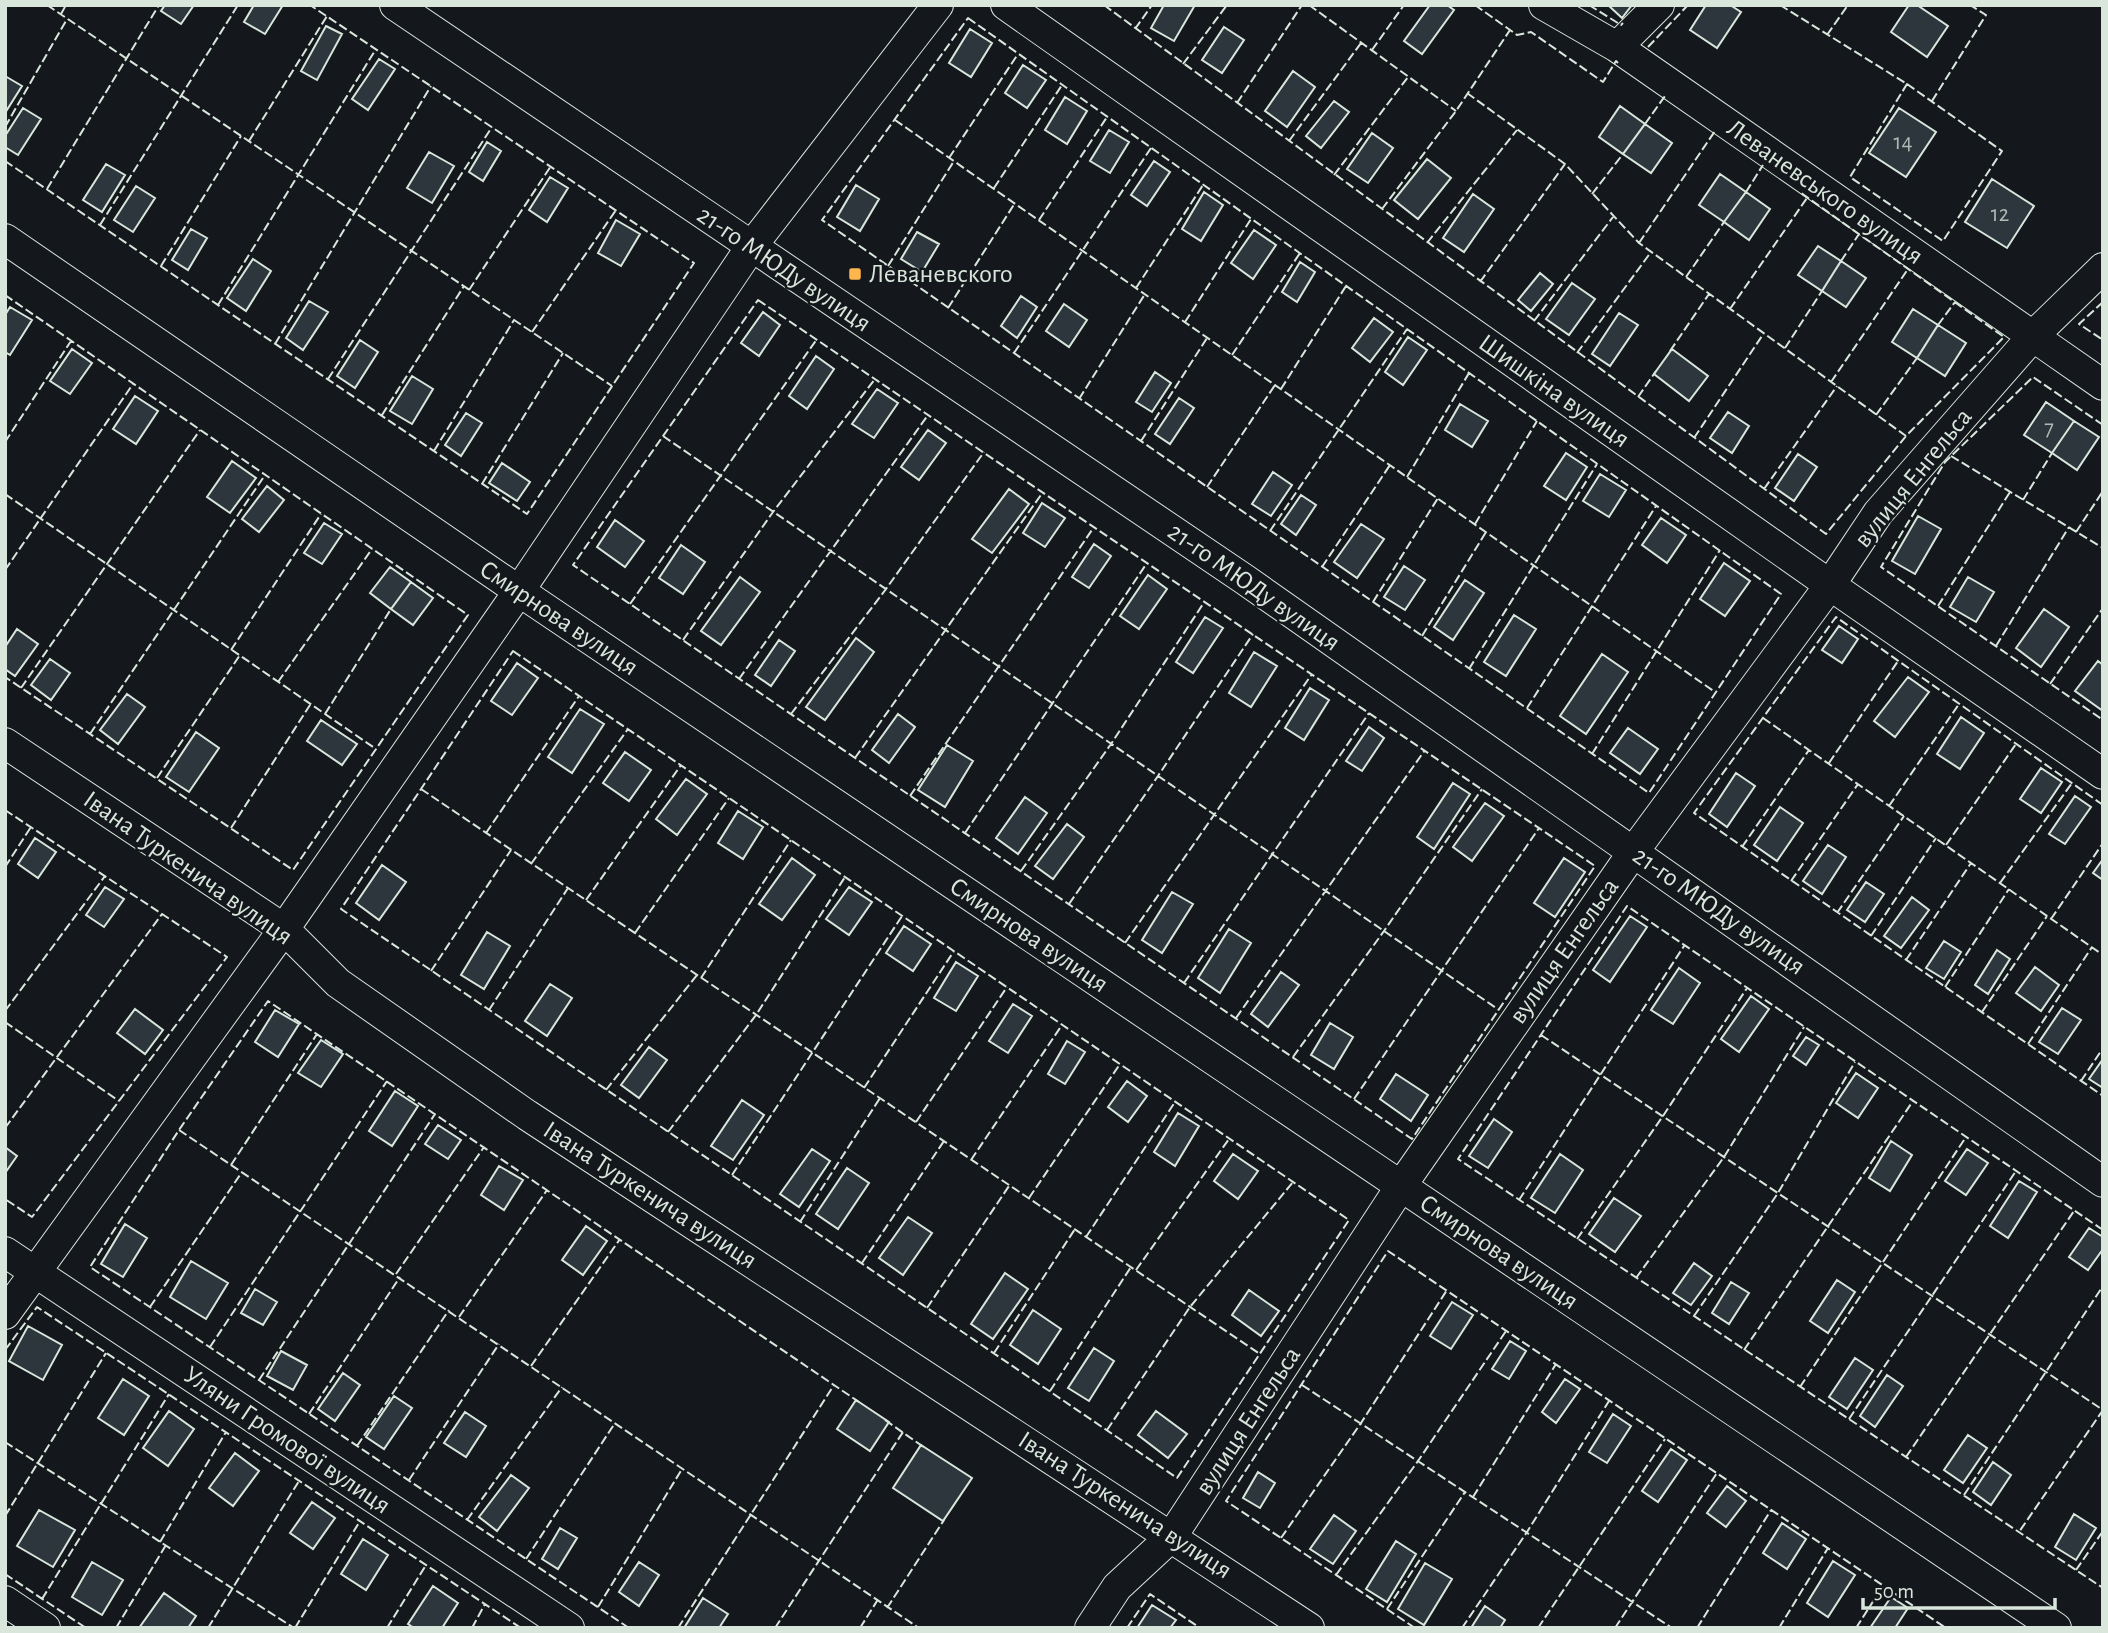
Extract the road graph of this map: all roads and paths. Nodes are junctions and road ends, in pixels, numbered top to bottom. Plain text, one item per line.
1 (396, 5) edge
2 (938, 5) edge
3 (1006, 5) edge
4 (1544, 5) edge
5 (1659, 5) edge
6 (1617, 47) junction
7 (5, 239) edge
8 (751, 247) junction
9 (2103, 268) edge
10 (2033, 336) junction
11 (2103, 385) edge
12 (1830, 585) junction
13 (519, 591) junction
14 (5, 743) edge
15 (2103, 774) edge
16 (1634, 851) junction
17 (284, 929) junction
18 (2103, 1182) edge
19 (1401, 1186) junction
20 (5, 1252) edge
21 (37, 1272) junction
22 (5, 1314) edge
23 (1172, 1536) junction
24 (5, 1601) edge
25 (45, 1628) edge
26 (569, 1628) edge
27 (1090, 1628) edge
28 (1309, 1628) edge
29 (2056, 1628) edge

1 - 8 street, 21-го МЮДу вулиця
2 - 8 street
3 - 12 street, Шишкіна вулиця
4 - 6 street, Леваневського вулиця
5 - 6 street
6 - 10 street, Леваневського вулиця
7 - 13 street, Смирнова вулиця
8 - 13 street
8 - 16 street, 21-го МЮДу вулиця
9 - 10 street, вулиця Енгельса
10 - 11 street, Леваневського вулиця
10 - 12 street, вулиця Енгельса
12 - 15 street, Шишкіна вулиця
12 - 16 street, вулиця Енгельса
13 - 17 street
13 - 19 street, Смирнова вулиця
14 - 17 street, Івана Туркенича вулиця
16 - 18 street, 21-го МЮДу вулиця
16 - 19 street, вулиця Енгельса
17 - 21 street
17 - 23 street, Івана Туркенича вулиця
19 - 23 street, вулиця Енгельса
19 - 29 street, Смирнова вулиця
20 - 21 street, Уляни Громової вулиця
21 - 22 street
21 - 26 street, Уляни Громової вулиця
23 - 27 street, вулиця Енгельса
23 - 28 street, Івана Туркенича вулиця
24 - 25 street

